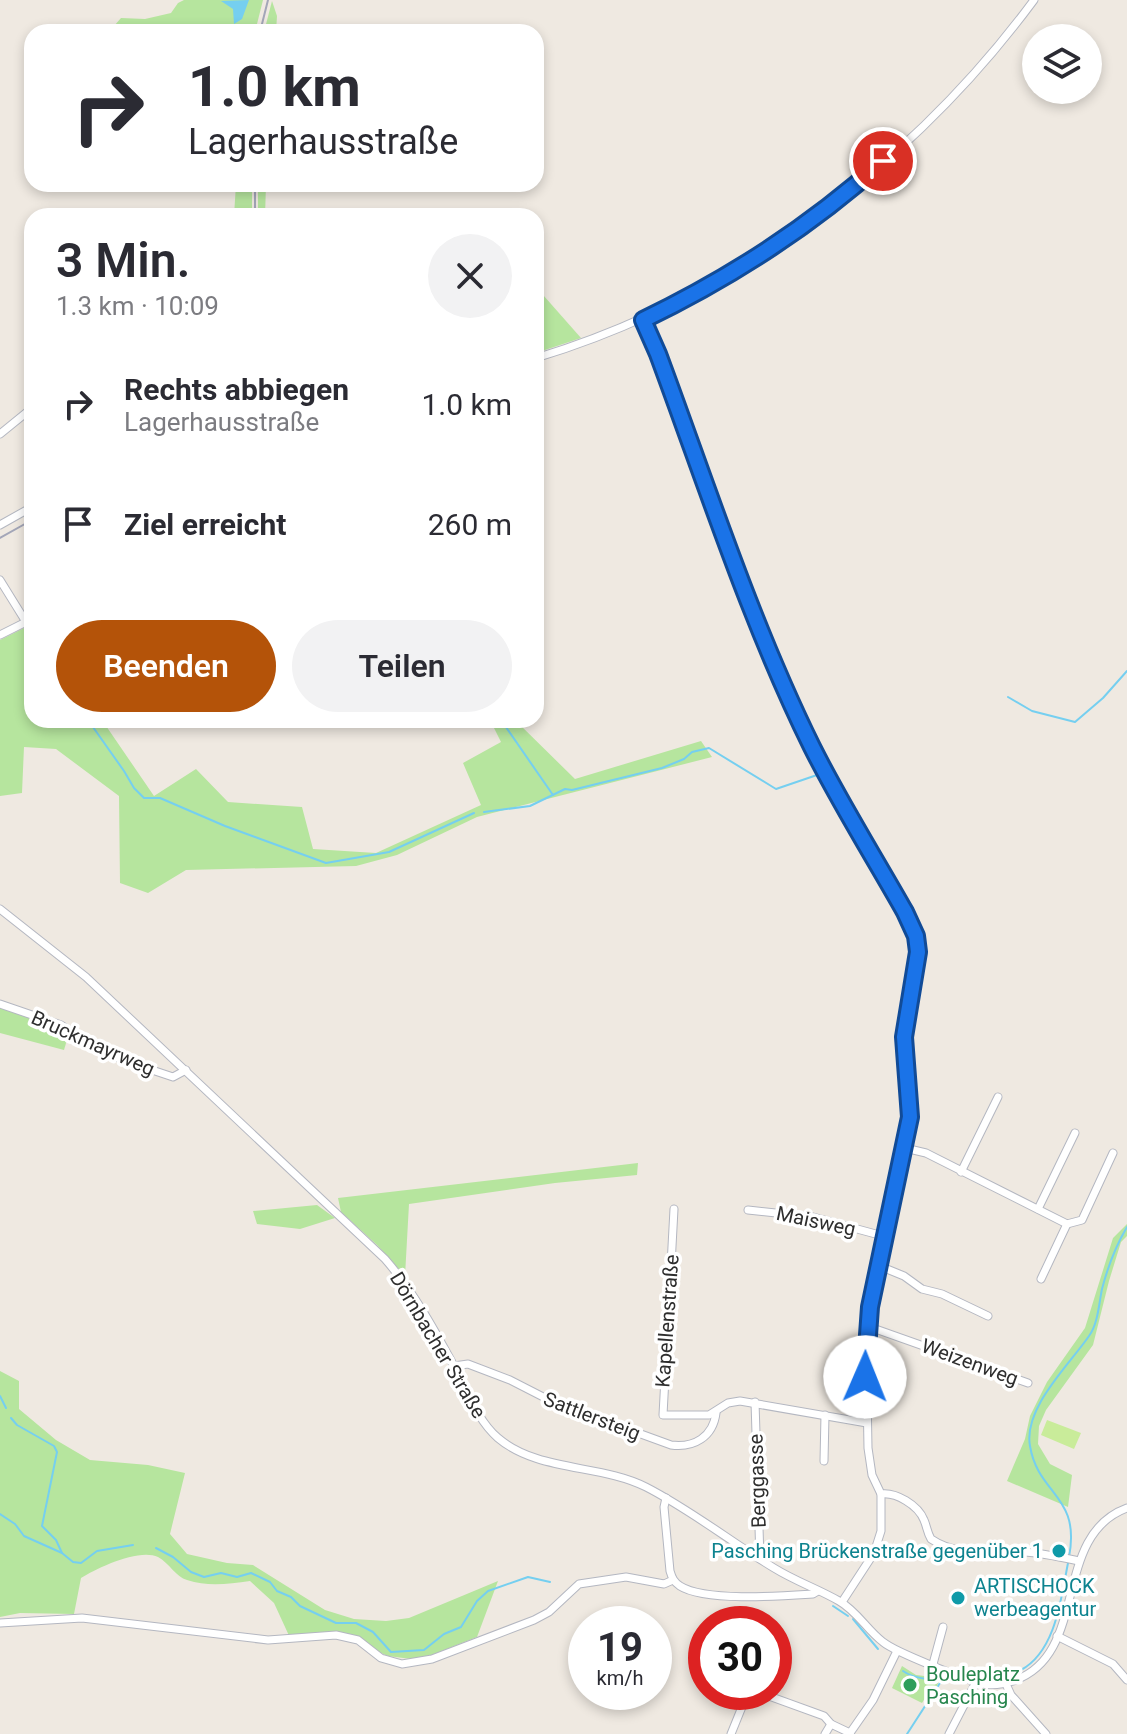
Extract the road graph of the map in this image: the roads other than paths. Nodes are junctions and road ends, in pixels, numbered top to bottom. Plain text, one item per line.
1 (1034, 0) edge
2 (643, 320) junction
3 (544, 355) edge
4 (24, 414) edge
5 (0, 434) edge
6 (24, 512) edge
7 (0, 525) edge
8 (1, 585) edge
9 (24, 614) edge
10 (24, 623) edge
11 (0, 635) edge
12 (0, 909) edge
13 (0, 1004) edge
14 (186, 1070) junction
15 (998, 1097) dead end
16 (1075, 1133) dead end
17 (905, 1148) junction
18 (1113, 1153) dead end
19 (961, 1172) junction
20 (674, 1209) dead end
21 (1038, 1209) junction
22 (748, 1210) dead end
23 (1067, 1224) junction
24 (883, 1236) junction
25 (877, 1265) junction
26 (1041, 1279) dead end
27 (988, 1316) dead end
28 (867, 1326) junction
29 (454, 1366) junction
30 (1028, 1383) dead end
31 (755, 1402) junction
32 (716, 1413) junction
33 (825, 1415) junction
34 (867, 1423) junction
35 (824, 1461) dead end
36 (881, 1494) junction
37 (666, 1498) junction
38 (1127, 1508) edge
39 (760, 1559) junction
40 (1072, 1560) junction
41 (673, 1580) junction
42 (818, 1591) junction
43 (842, 1602) junction
44 (0, 1623) edge
45 (943, 1627) dead end
46 (1057, 1636) junction
47 (897, 1651) junction
48 (933, 1664) junction
49 (1127, 1680) edge
50 (976, 1682) junction
51 (1006, 1684) junction
52 (792, 1705) edge
53 (741, 1710) edge
54 (831, 1724) junction
55 (851, 1733) edge
56 (731, 1734) edge
57 (825, 1734) edge
58 (949, 1734) edge
59 (1046, 1734) edge

1 - 2 street
2 - 3 street
2 - 17 street
4 - 5 street
6 - 7 street
8 - 9 street
10 - 11 street
12 - 14 street, Dörnbacher Straße
13 - 14 street, Bruckmayrweg
14 - 29 street, Dörnbacher Straße
15 - 19 street
16 - 21 street
17 - 19 street
17 - 24 street
18 - 23 street
19 - 21 street
20 - 32 street, Kapellenstraße
21 - 23 street
22 - 24 street, Maisweg
23 - 26 street
24 - 25 street
25 - 27 street
25 - 28 street
28 - 30 street, Weizenweg
28 - 34 street
29 - 32 street, Sattlersteig
29 - 37 street, Dörnbacher Straße
31 - 32 street, Kapellenstraße
31 - 33 street, Kapellenstraße
31 - 39 street, Berggasse
33 - 34 street, Kapellenstraße
33 - 35 street
34 - 36 street
36 - 40 street
36 - 43 street
37 - 39 street, Dörnbacher Straße
37 - 41 street
38 - 40 street
39 - 42 street, Dörnbacher Straße
40 - 46 street
41 - 42 street
41 - 44 street
42 - 43 street, Dörnbacher Straße
43 - 47 street, Dörnbacher Straße
45 - 48 street
46 - 49 street
46 - 51 street
47 - 48 street, Dörnbacher Straße
47 - 55 street
48 - 50 street, Dörnbacher Straße
50 - 51 street, Dörnbacher Straße
50 - 58 street
51 - 59 street
52 - 54 street
53 - 56 street
54 - 55 street
54 - 57 street

